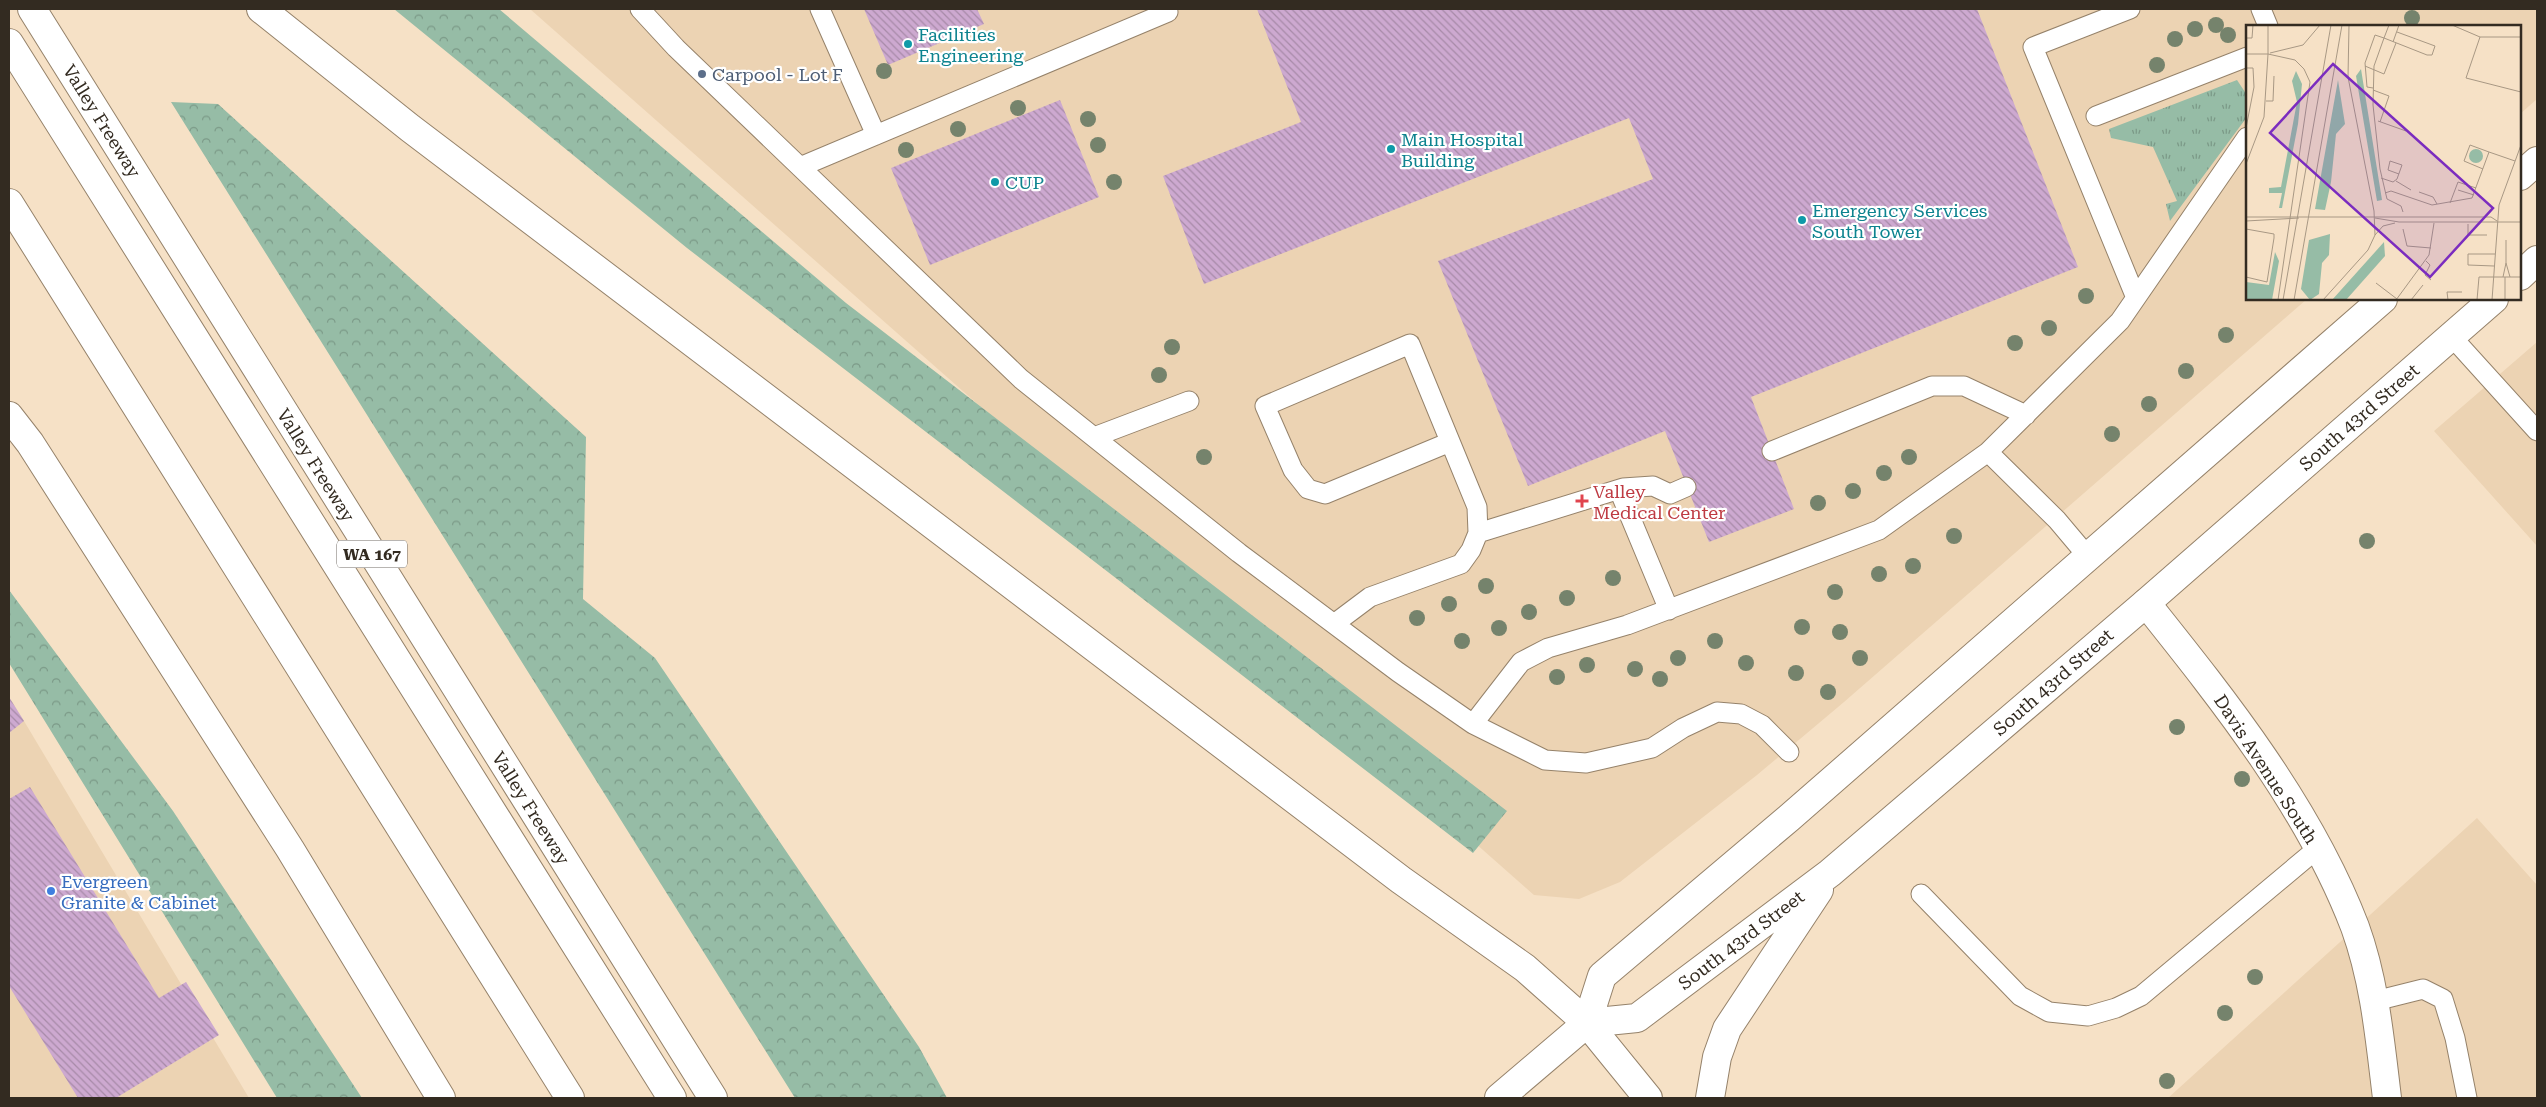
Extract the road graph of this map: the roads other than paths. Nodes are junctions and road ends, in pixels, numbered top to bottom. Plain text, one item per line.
1 (32, 9) edge
2 (261, 9) edge
3 (640, 9) edge
4 (820, 9) edge
5 (2130, 9) edge
6 (2261, 9) edge
7 (1168, 12) dead end
8 (2268, 25) edge
9 (9, 44) edge
10 (2246, 57) edge
11 (2096, 116) dead end
12 (876, 135) junction
13 (2246, 138) edge
14 (2537, 160) edge
15 (800, 167) junction
16 (2521, 175) edge
17 (9, 203) edge
18 (2537, 260) edge
19 (2521, 275) edge
20 (2136, 298) junction
21 (2382, 300) edge
22 (2493, 300) edge
23 (2452, 337) junction
24 (1189, 401) dead end
25 (2026, 414) junction
26 (9, 416) edge
27 (2537, 431) edge
28 (1094, 437) junction
29 (1450, 442) junction
30 (1772, 451) dead end
31 (1988, 452) junction
32 (1686, 487) dead end
33 (1619, 490) junction
34 (1478, 533) junction
35 (2089, 558) junction
36 (2146, 602) junction
37 (1669, 610) junction
38 (1334, 624) junction
39 (1473, 724) junction
40 (1789, 752) dead end
41 (2318, 848) junction
42 (1830, 873) junction
43 (1921, 894) dead end
44 (2375, 1001) junction
45 (1588, 1023) junction
46 (441, 1098) edge
47 (570, 1098) edge
48 (672, 1098) edge
49 (713, 1098) edge
50 (1499, 1098) edge
51 (1648, 1098) edge
52 (1710, 1098) edge
53 (2387, 1098) edge
54 (2468, 1098) edge

1 - 49 main road, Valley Freeway / WA 167
2 - 45 main road
3 - 15 lane
4 - 12 lane
5 - 20 lane
6 - 8 lane
7 - 12 lane
9 - 48 main road
10 - 11 lane
12 - 15 lane
13 - 20 lane
14 - 16 main road
15 - 28 lane
17 - 47 main road
18 - 19 main road
20 - 25 lane
21 - 35 main road
22 - 23 main road, South 43rd Street
23 - 27 lane
23 - 36 main road, South 43rd Street
24 - 28 lane
25 - 30 lane
25 - 31 lane
26 - 46 main road
28 - 38 lane
29 - 29 lane
29 - 34 lane
31 - 35 lane
31 - 37 lane
32 - 33 lane
33 - 34 lane
33 - 37 lane
34 - 38 lane
35 - 45 main road
36 - 41 main road, Davis Avenue South
36 - 42 main road, South 43rd Street
37 - 39 lane
38 - 39 lane
39 - 40 lane
41 - 43 lane
41 - 44 main road, Davis Avenue South
42 - 45 main road, South 43rd Street
42 - 52 main road
44 - 53 main road, Davis Avenue South
44 - 54 lane
45 - 50 main road
45 - 51 main road

